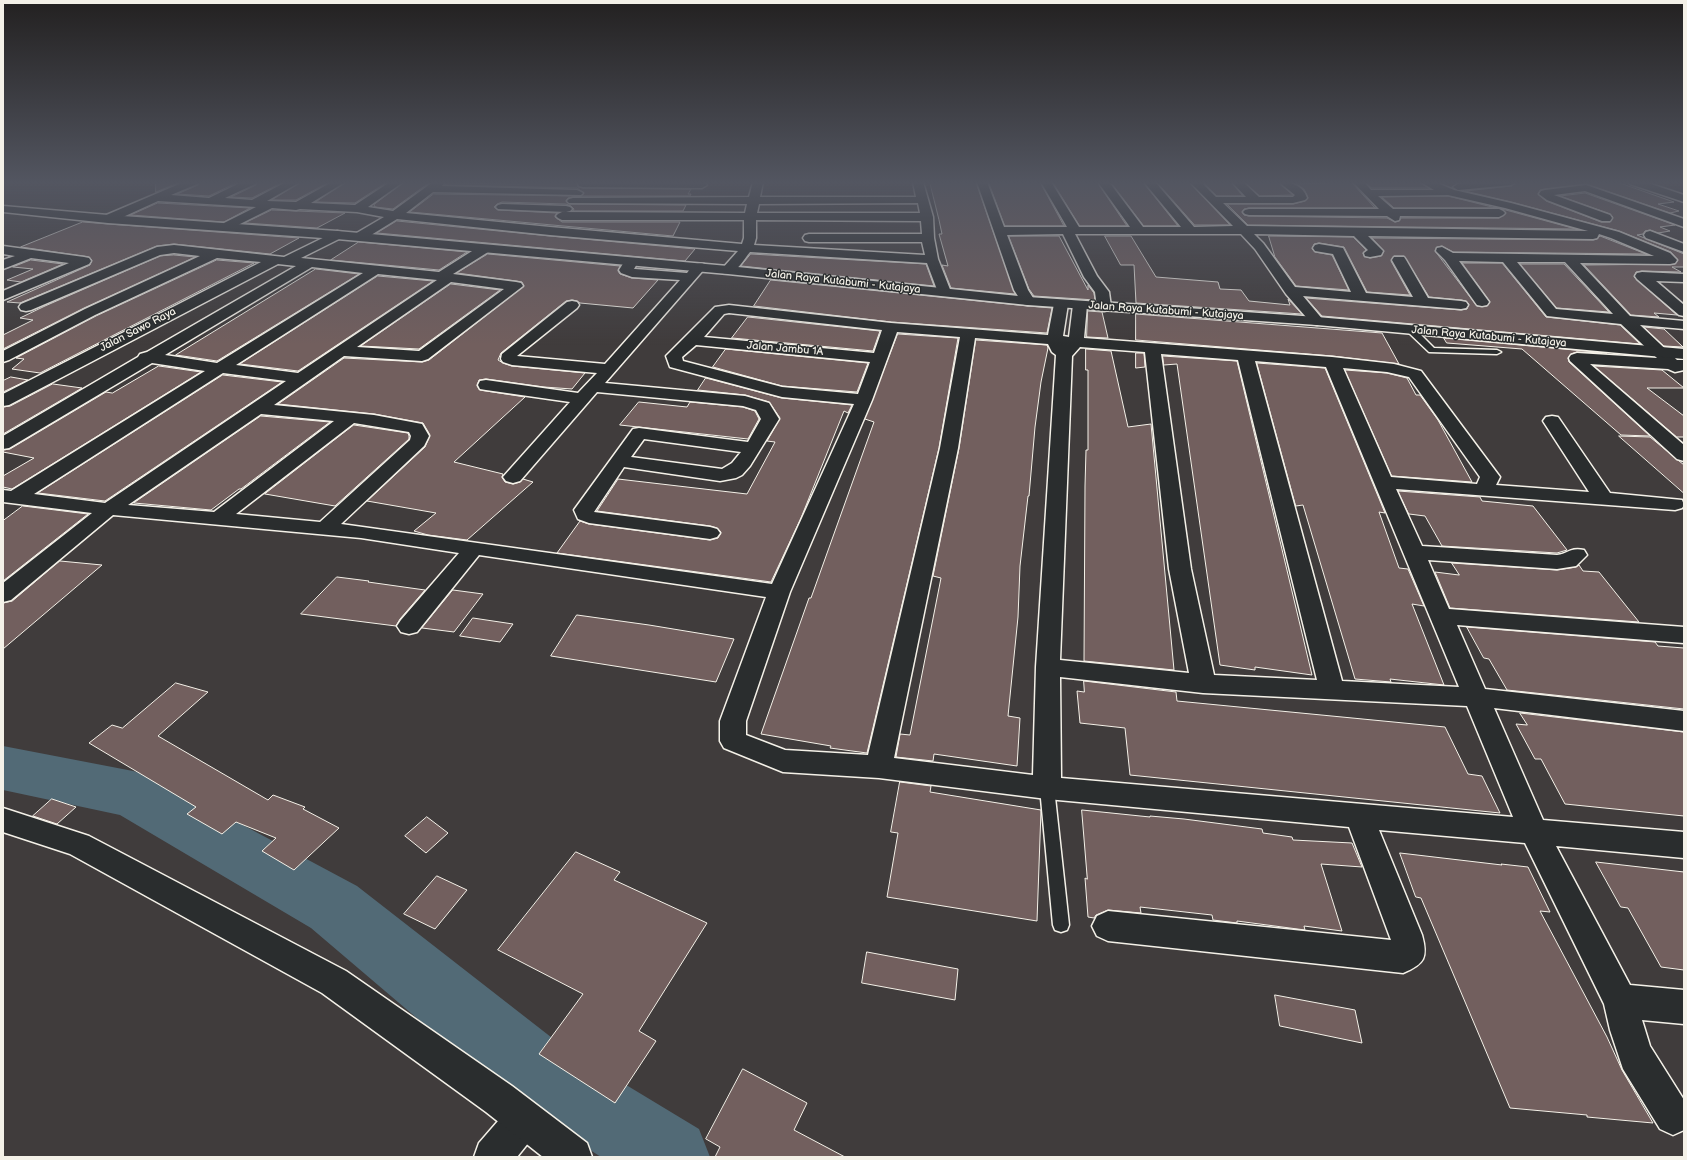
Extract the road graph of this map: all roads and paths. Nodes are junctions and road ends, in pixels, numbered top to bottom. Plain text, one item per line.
1 (334, 236) edge
2 (355, 236) edge
3 (356, 236) edge
4 (544, 236) edge
5 (635, 236) edge
6 (749, 236) edge
7 (1001, 236) edge
8 (1074, 236) edge
9 (1250, 236) edge
10 (1361, 236) edge
11 (1423, 236) edge
12 (1629, 236) edge
13 (1653, 236) edge
14 (928, 238) joint
15 (748, 243) junction
16 (1319, 248) dead end
17 (1684, 248) edge
18 (484, 249) junction
19 (3, 250) edge
20 (504, 251) junction
21 (524, 253) junction
22 (1370, 253) dead end
23 (30, 254) junction
24 (215, 254) junction
25 (1450, 257) junction
26 (1507, 258) junction
27 (932, 259) junction
28 (1569, 259) junction
29 (280, 260) junction
30 (1399, 260) dead end
31 (84, 262) junction
32 (306, 263) junction
33 (3, 265) edge
34 (121, 266) junction
35 (376, 270) junction
36 (728, 270) junction
37 (694, 272) junction
38 (450, 278) junction
39 (1684, 278) edge
40 (1291, 291) junction
41 (944, 292) junction
42 (3, 296) edge
43 (1361, 297) junction
44 (1028, 301) junction
45 (1423, 302) junction
46 (1482, 302) dead end
47 (1061, 304) junction
48 (572, 305) dead end
49 (1080, 305) junction
50 (1461, 305) dead end
51 (26, 307) dead end
52 (1104, 307) junction
53 (1684, 312) edge
54 (1626, 320) junction
55 (1317, 321) junction
56 (1684, 325) edge
57 (891, 327) junction
58 (1411, 330) junction
59 (968, 333) junction
60 (692, 340) junction
61 (3, 341) edge
62 (27, 345) junction
63 (1065, 345) junction
64 (1152, 348) junction
65 (99, 350) junction
66 (341, 351) junction
67 (1497, 352) dead end
68 (1659, 352) junction
69 (1245, 355) junction
70 (3, 357) edge
71 (151, 357) junction
72 (878, 358) junction
73 (1332, 362) junction
74 (1681, 364) edge
75 (220, 368) junction
76 (608, 369) junction
77 (302, 378) junction
78 (486, 385) dead end
79 (587, 393) junction
80 (864, 400) junction
81 (3, 401) edge
82 (257, 408) junction
83 (348, 419) junction
84 (1552, 422) dead end
85 (3, 444) edge
86 (752, 448) junction
87 (1684, 455) edge
88 (618, 461) junction
89 (513, 477) dead end
90 (1383, 482) junction
91 (1484, 490) junction
92 (9, 497) edge
93 (1603, 498) junction
94 (1675, 504) dead end
95 (109, 509) junction
96 (219, 518) junction
97 (324, 529) junction
98 (710, 533) dead end
99 (474, 548) junction
100 (1413, 552) junction
101 (1576, 555) dead end
102 (780, 592) junction
103 (3, 596) edge
104 (1442, 616) junction
105 (409, 626) dead end
106 (1684, 636) edge
107 (1048, 667) junction
108 (1203, 684) junction
109 (1332, 690) junction
110 (1476, 698) junction
111 (1684, 720) edge
112 (879, 767) junction
113 (1048, 788) junction
114 (1359, 815) junction
115 (3, 820) edge
116 (1533, 830) junction
117 (1684, 845) edge
118 (1061, 925) dead end
119 (1108, 926) dead end
120 (1620, 1001) junction
121 (1684, 1007) edge
122 (1673, 1116) dead end
123 (524, 1119) junction
124 (493, 1157) edge
125 (574, 1157) edge

1 - 29 street, Jalan Sawo Raya
2 - 32 street
3 - 18 street, Jalan Raya Kutabumi - Kutajaya
4 - 21 street
5 - 15 street
6 - 15 street
7 - 44 street
8 - 52 street
9 - 40 street
10 - 22 street
11 - 25 street
12 - 28 street
13 - 17 street
14 - 15 street
14 - 27 street
15 - 27 street
15 - 36 street
16 - 43 street
18 - 20 street, Jalan Raya Kutabumi - Kutajaya
18 - 38 street
19 - 23 street
20 - 21 street, Jalan Raya Kutabumi - Kutajaya
20 - 38 street
21 - 37 street, Jalan Raya Kutabumi - Kutajaya
23 - 31 street
23 - 33 street
24 - 29 street
24 - 34 street
24 - 62 street
25 - 26 street
25 - 46 street
26 - 28 street
26 - 54 street
27 - 41 street
28 - 54 street
29 - 32 street
29 - 65 street, Jalan Sawo Raya
30 - 45 street
31 - 34 street
31 - 42 street
32 - 35 street
32 - 71 street
34 - 51 street
35 - 38 street
35 - 75 street
36 - 37 street, Jalan Raya Kutabumi - Kutajaya
36 - 41 street, Jalan Raya Kutabumi - Kutajaya
37 - 76 street
38 - 66 street
38 - 66 street
39 - 53 street
40 - 43 street
40 - 55 street
41 - 44 street, Jalan Raya Kutabumi - Kutajaya
43 - 45 street
44 - 47 street, Jalan Raya Kutabumi - Kutajaya
45 - 50 street
47 - 49 street, Jalan Raya Kutabumi - Kutajaya
47 - 63 street
48 - 76 street
49 - 52 street, Jalan Raya Kutabumi - Kutajaya
49 - 63 street
52 - 55 street, Jalan Raya Kutabumi - Kutajaya
54 - 56 street
54 - 68 street
55 - 58 street, Jalan Raya Kutabumi - Kutajaya
57 - 59 street
57 - 60 street
57 - 72 street
58 - 67 lane
58 - 68 street, Jalan Raya Kutabumi - Kutajaya
59 - 63 street
59 - 112 street
60 - 72 street, Jalan Jambu 1A
60 - 80 street
61 - 62 street
62 - 70 street
63 - 64 street
63 - 107 street
64 - 69 street
64 - 108 street
65 - 71 street
65 - 81 street, Jalan Sawo Raya
66 - 77 street
68 - 74 street
69 - 73 street
69 - 109 street
71 - 75 street
71 - 85 street
72 - 80 street
73 - 90 street
73 - 91 street
74 - 87 street
75 - 77 street
75 - 92 street
76 - 79 street
77 - 82 street
78 - 79 street
79 - 86 street
79 - 89 street
80 - 102 street
82 - 83 street
82 - 95 street
83 - 96 street
83 - 97 street
84 - 93 street
86 - 88 street
86 - 88 street
88 - 98 street
90 - 91 street
90 - 100 street
91 - 93 street
92 - 95 street
93 - 94 street
95 - 96 street
95 - 103 street
96 - 97 street
97 - 99 street
99 - 102 street
99 - 105 street
100 - 101 street
100 - 104 street
102 - 112 street
104 - 106 street
104 - 110 street
107 - 108 street
107 - 113 street
108 - 109 street
109 - 110 street
110 - 111 street
110 - 116 street
112 - 113 street
113 - 114 street
113 - 118 lane
114 - 116 street
114 - 119 street
115 - 123 street
116 - 117 street
116 - 120 street
120 - 121 street
120 - 122 street
123 - 124 street
123 - 125 street

